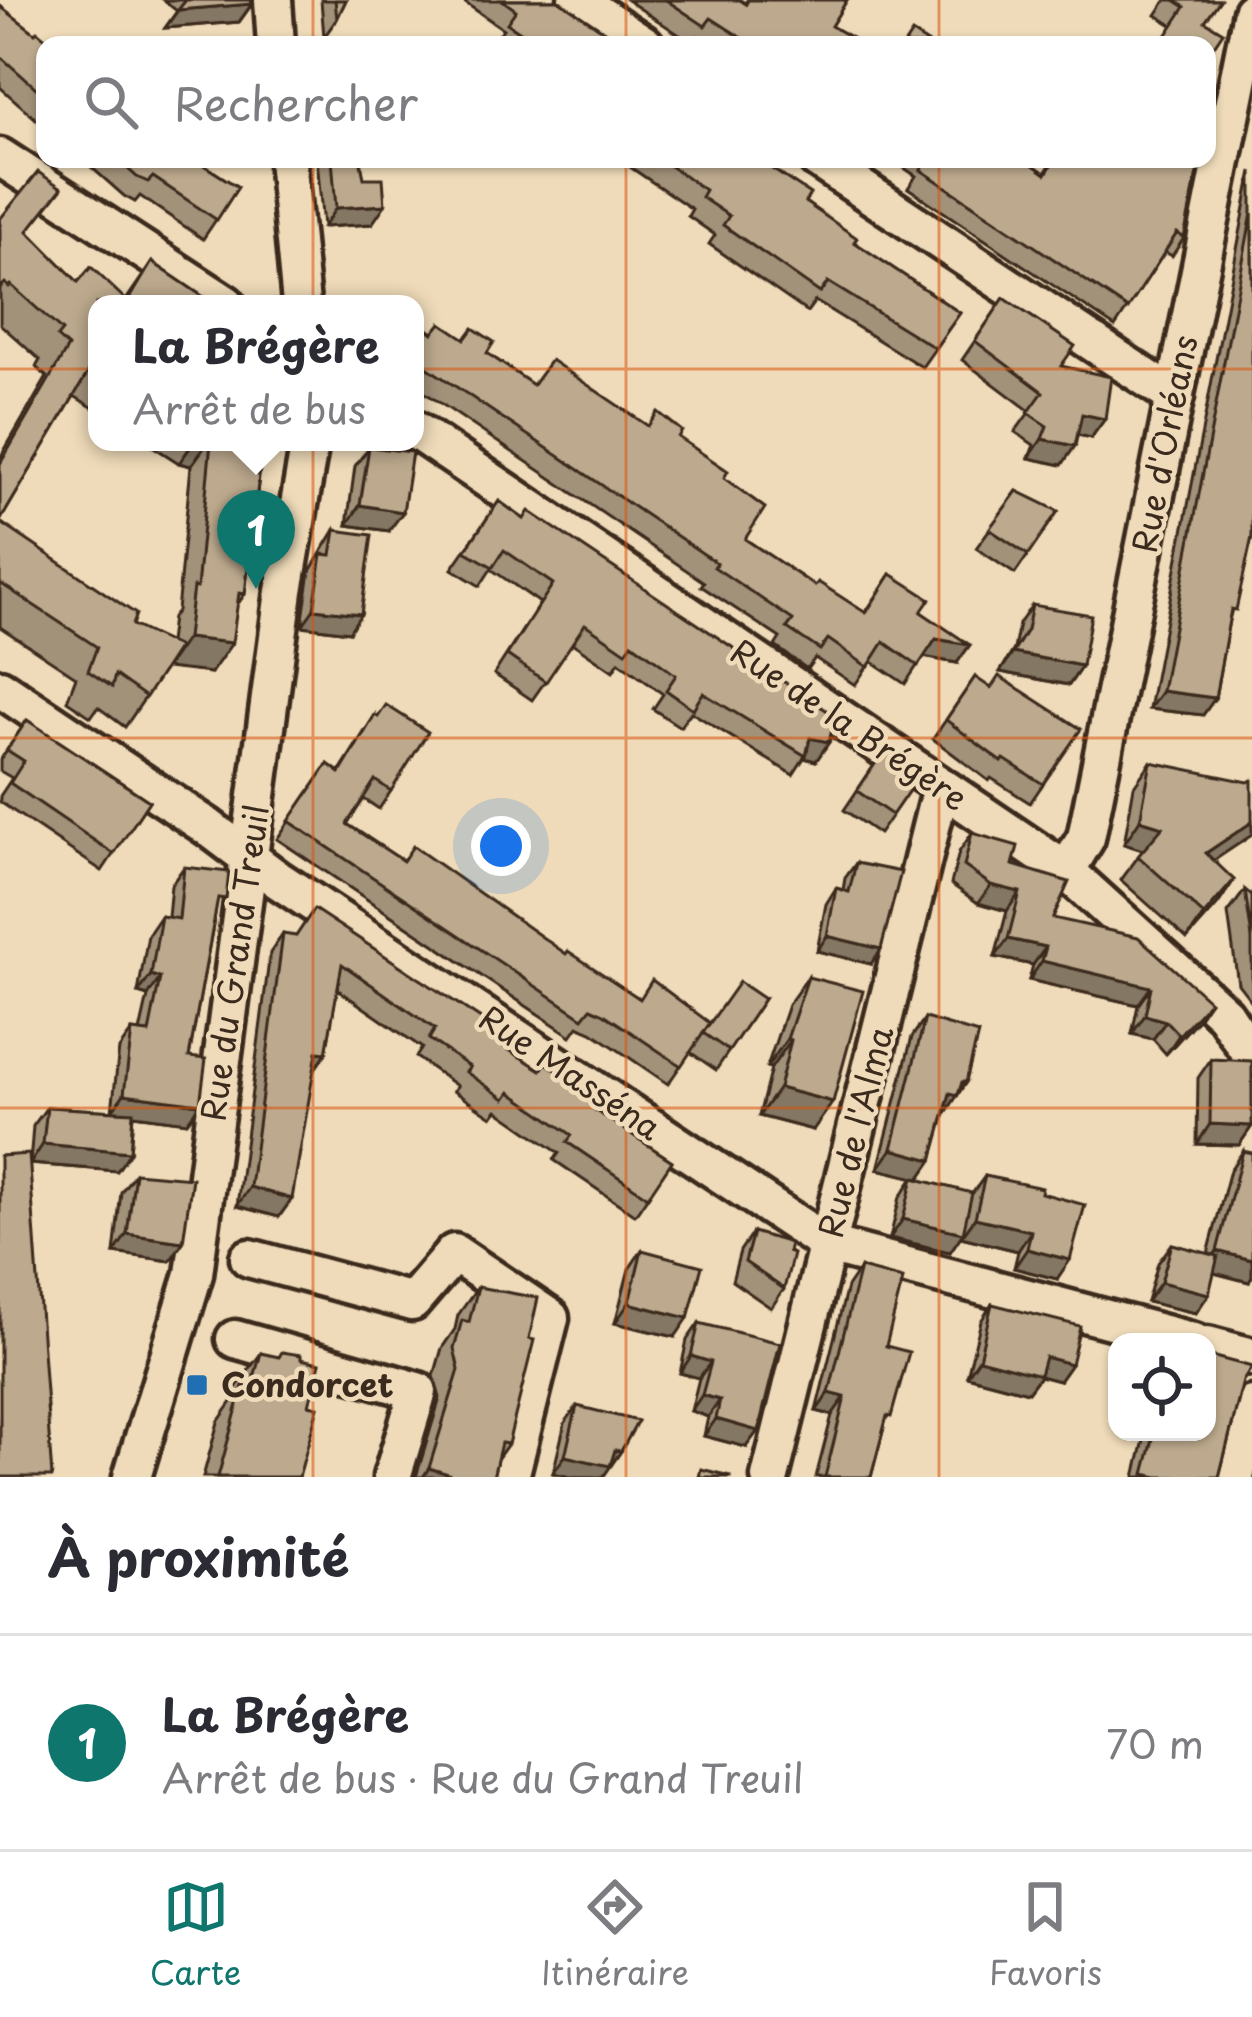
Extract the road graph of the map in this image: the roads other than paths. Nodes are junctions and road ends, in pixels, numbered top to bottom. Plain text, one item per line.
1 (273, 0) edge
2 (578, 0) edge
3 (1252, 12) edge
4 (276, 36) edge
5 (632, 36) edge
6 (2, 162) edge
7 (288, 168) edge
8 (830, 168) edge
9 (212, 295) edge
10 (300, 295) edge
11 (1174, 397) junction
12 (424, 436) edge
13 (308, 451) edge
14 (0, 688) edge
15 (941, 787) junction
16 (247, 858) junction
17 (1066, 871) junction
18 (1252, 1056) edge
19 (828, 1245) junction
20 (249, 1258) dead end
21 (1160, 1333) edge
22 (236, 1339) dead end
23 (1216, 1348) edge
24 (1252, 1357) edge
25 (1252, 1405) edge
26 (132, 1477) edge
27 (392, 1477) edge
28 (510, 1477) edge
29 (770, 1477) edge
30 (1235, 1477) edge

1 - 4 street
2 - 5 street
3 - 11 street, Rue d'Orléans
6 - 9 street
7 - 10 street
8 - 11 street
11 - 17 street, Rue d'Orléans
12 - 15 street, Rue de la Brégère
13 - 16 street, Rue du Grand Treuil
14 - 16 street, Rue Masséna
15 - 17 street, Rue de la Brégère
15 - 19 street, Rue de l'Alma
16 - 19 street, Rue Masséna
16 - 26 street, Rue du Grand Treuil
17 - 18 street, Rue de la Brégère
19 - 21 street, Rue Masséna
19 - 29 street, Rue de l'Alma
20 - 28 street
22 - 27 street
23 - 24 street
25 - 30 street

